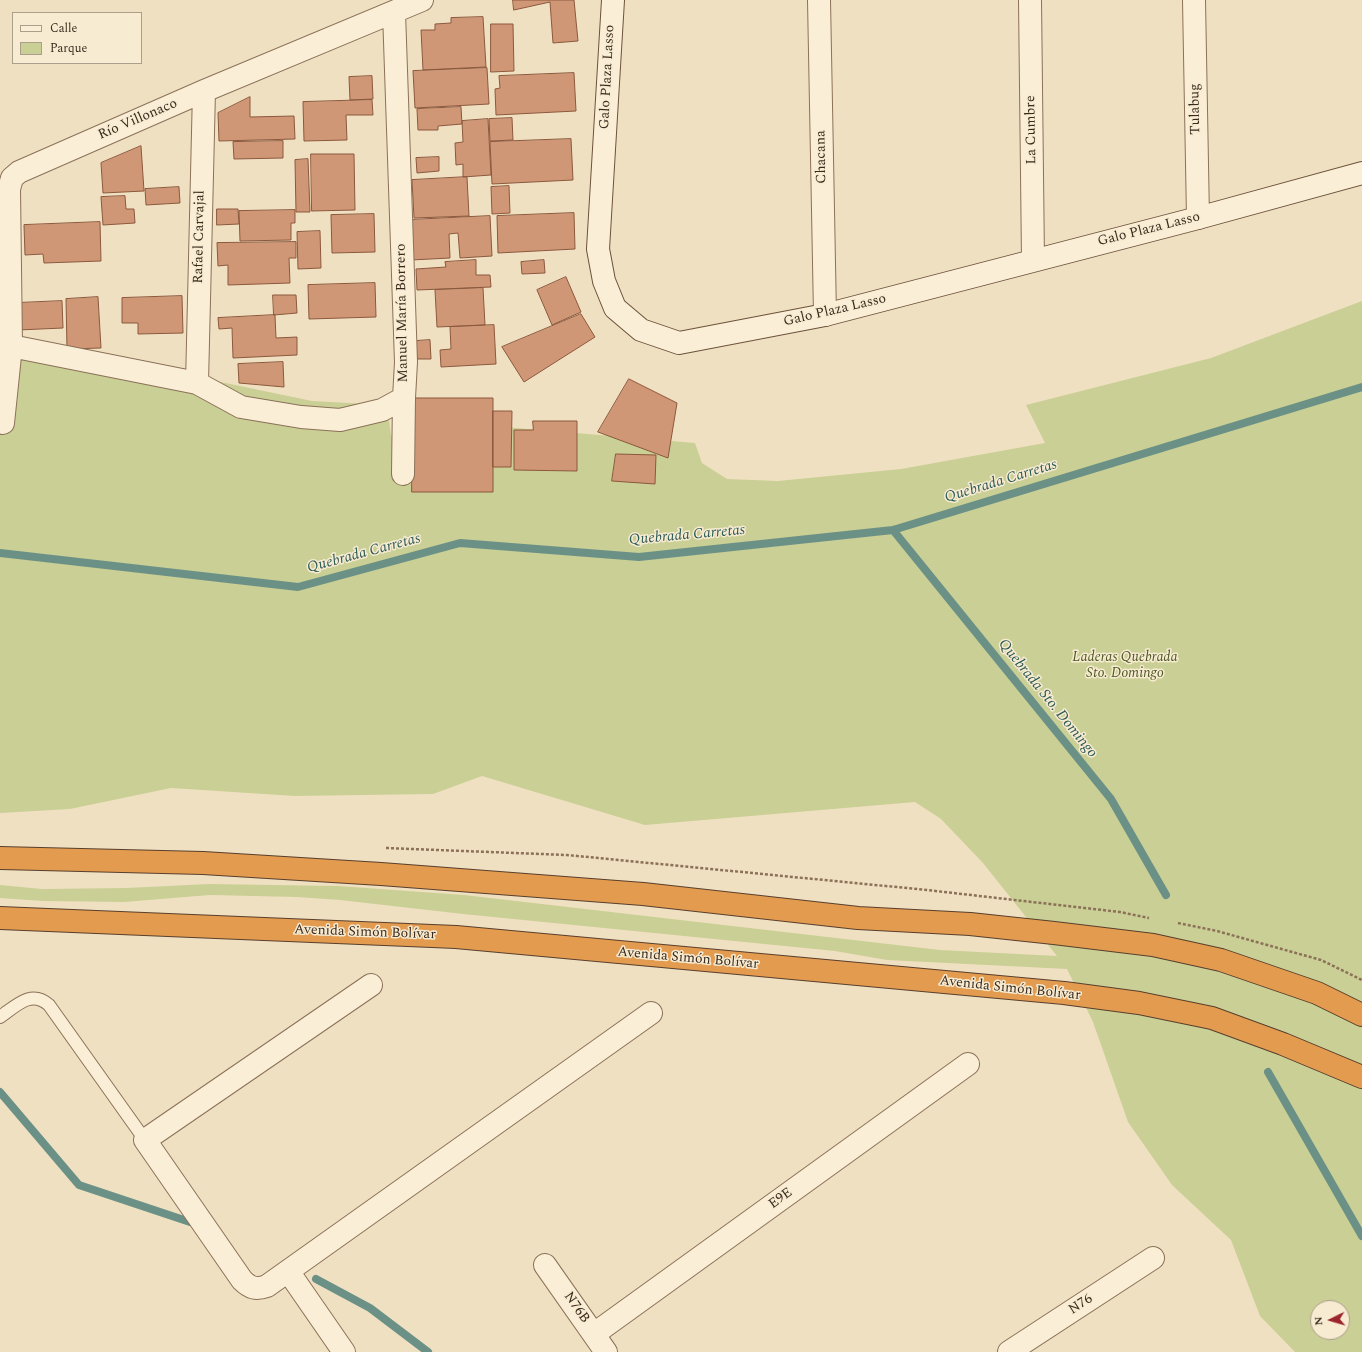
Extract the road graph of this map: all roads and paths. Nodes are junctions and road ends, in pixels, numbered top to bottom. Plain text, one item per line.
1 (422, 0) edge
2 (613, 0) edge
3 (819, 0) edge
4 (1030, 0) edge
5 (1194, 0) edge
6 (394, 12) junction
7 (204, 91) junction
8 (1362, 173) edge
9 (1198, 218) junction
10 (1033, 260) junction
11 (825, 315) junction
12 (11, 346) junction
13 (197, 383) junction
14 (404, 398) junction
15 (3, 423) dead end
16 (402, 474) dead end
17 (0, 858) edge
18 (0, 918) edge
19 (1217, 931) dead end
20 (1362, 980) edge
21 (371, 984) dead end
22 (651, 1012) dead end
23 (1362, 1015) edge
24 (0, 1017) edge
25 (968, 1064) dead end
26 (1362, 1077) edge
27 (145, 1140) junction
28 (1153, 1258) dead end
29 (545, 1265) dead end
30 (288, 1271) junction
31 (594, 1334) junction
32 (344, 1352) edge
33 (606, 1352) edge
34 (1009, 1352) edge

1 - 6 street, Río Villonaco
2 - 11 street, Galo Plaza Lasso
3 - 11 street, Chacana
4 - 10 street, La Cumbre
5 - 9 street, Tulabug
6 - 7 street, Río Villonaco
6 - 14 street, Manuel María Borrero
7 - 12 street, Río Villonaco
7 - 13 street, Rafael Carvajal
8 - 9 street, Galo Plaza Lasso
9 - 10 street, Galo Plaza Lasso
10 - 11 street, Galo Plaza Lasso
12 - 13 street, Manuel María Borrero
12 - 15 street
13 - 14 street, Manuel María Borrero
14 - 16 street
17 - 23 highway
18 - 26 highway, Avenida Simón Bolívar
19 - 20 path
21 - 27 street
22 - 30 street
24 - 27 lane
25 - 31 street, E9E
27 - 30 street
28 - 34 street, N76
29 - 31 street, N76B
30 - 32 street
31 - 33 street, N76B

